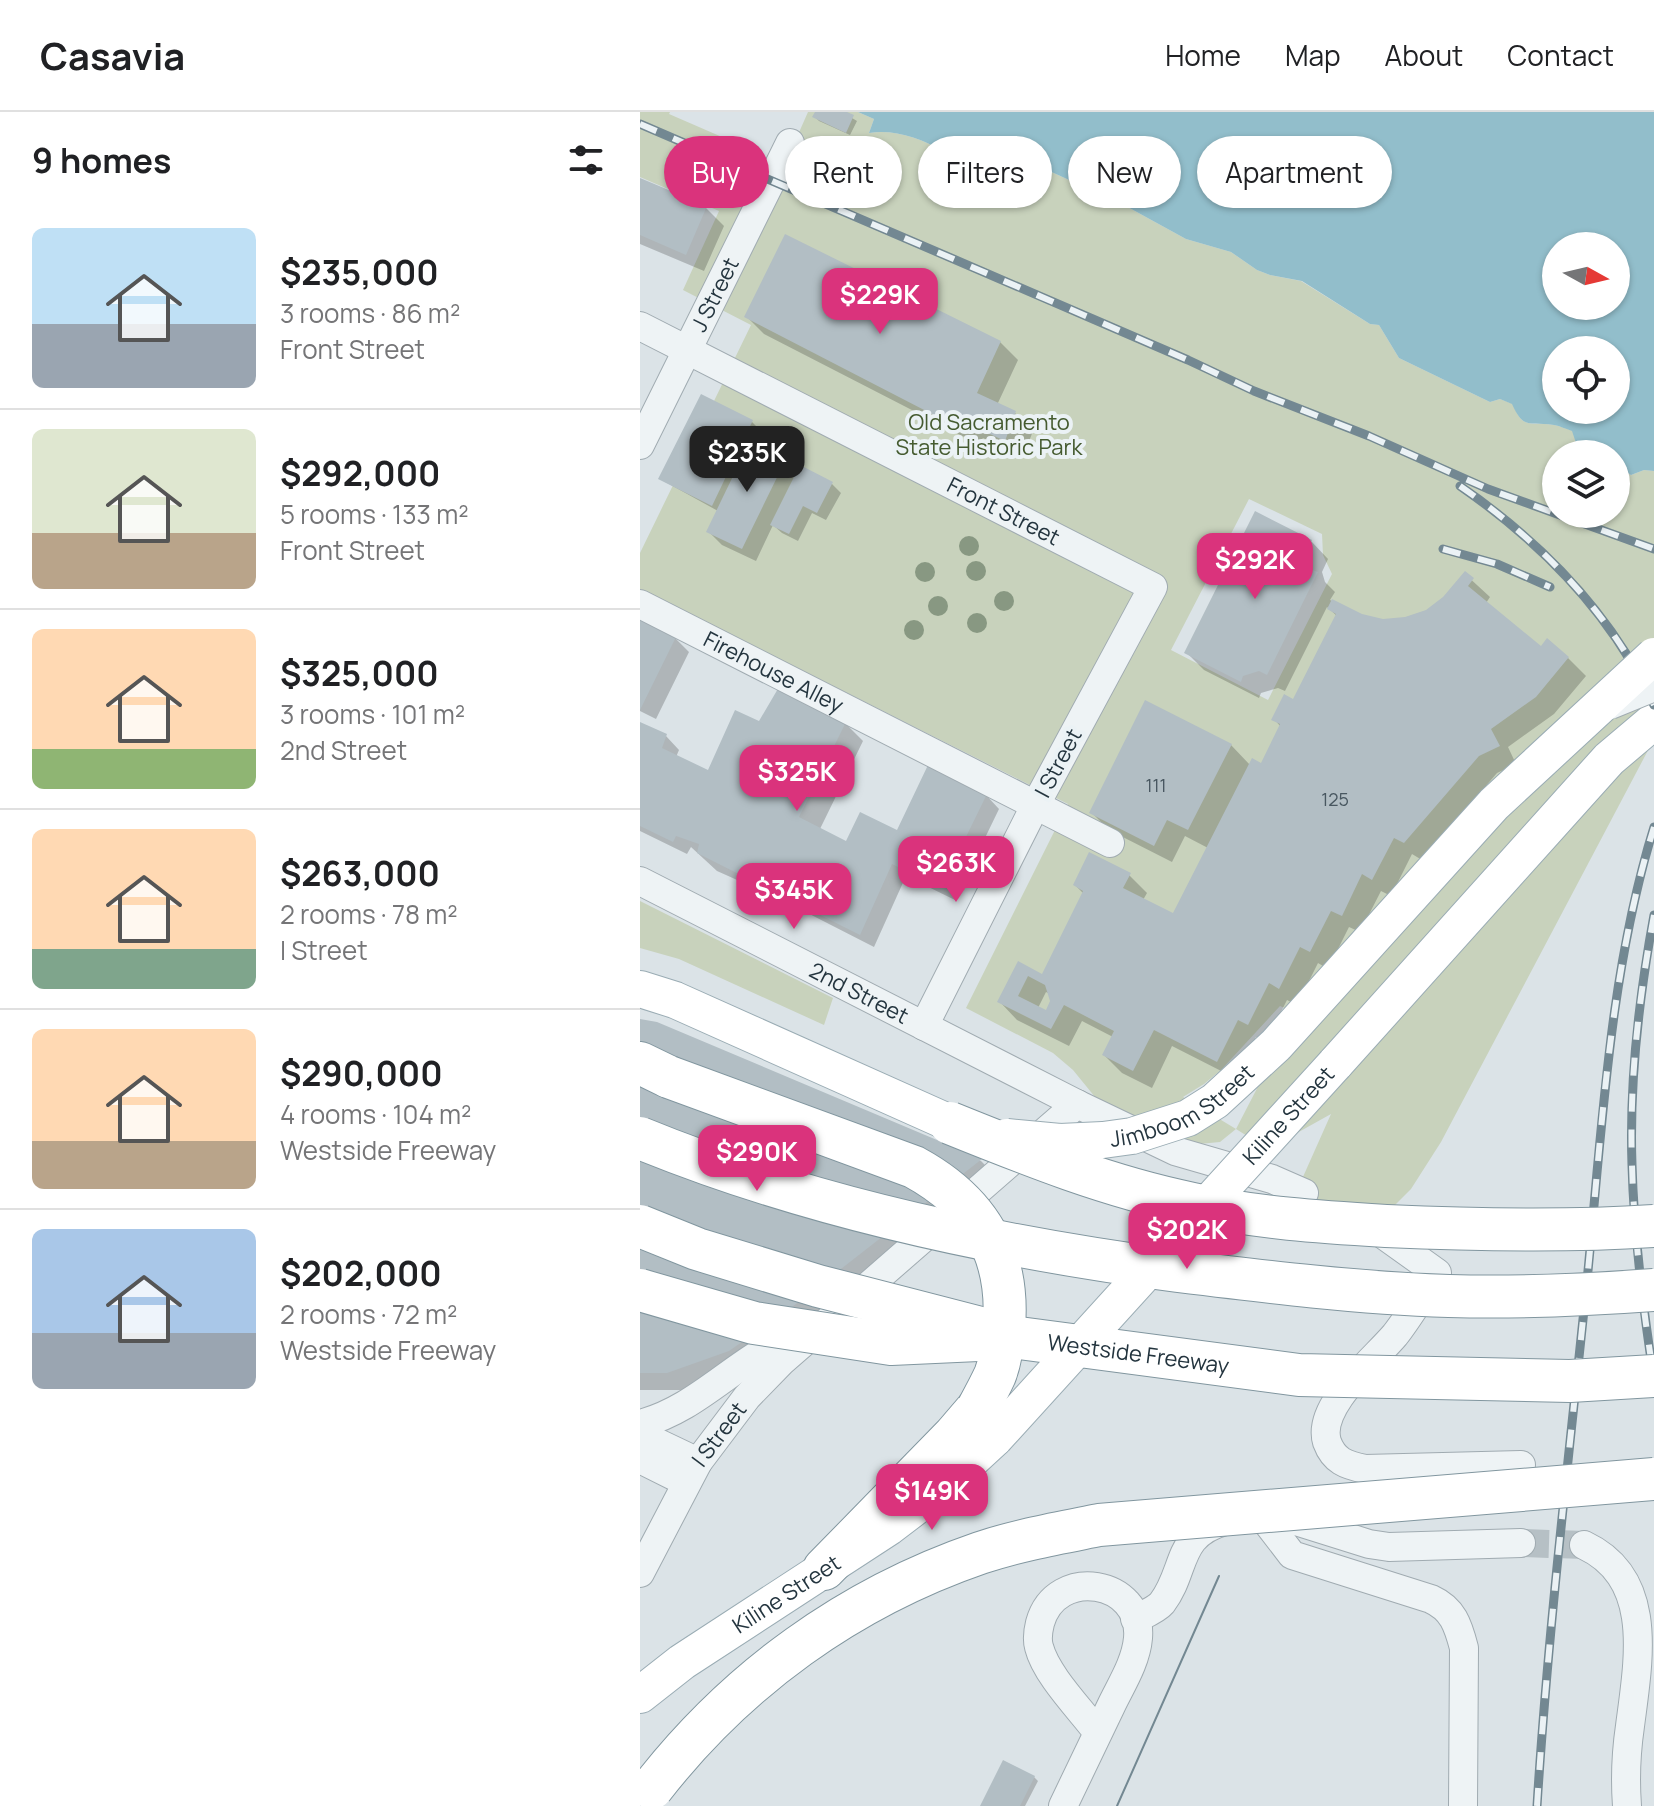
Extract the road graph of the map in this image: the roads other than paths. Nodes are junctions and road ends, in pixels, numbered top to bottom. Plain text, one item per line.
1 (785, 153) edge
2 (640, 326) edge
3 (688, 351) junction
4 (640, 445) edge
5 (1153, 587) joint
6 (640, 604) edge
7 (1654, 656) edge
8 (1654, 687) edge
9 (1597, 711) junction
10 (1649, 727) edge
11 (1035, 806) junction
12 (1110, 843) dead end
13 (640, 881) edge
14 (640, 989) edge
15 (924, 1026) junction
16 (640, 1063) edge
17 (1077, 1104) junction
18 (950, 1123) junction
19 (640, 1138) edge
20 (1304, 1193) dead end
21 (640, 1226) edge
22 (1654, 1226) edge
23 (1384, 1235) dead end
24 (640, 1290) edge
25 (1654, 1290) edge
26 (831, 1319) junction
27 (1019, 1338) junction
28 (1654, 1376) edge
29 (987, 1423) junction
30 (640, 1424) edge
31 (640, 1431) edge
32 (640, 1459) edge
33 (1521, 1465) dead end
34 (692, 1472) junction
35 (1654, 1479) edge
36 (1262, 1516) junction
37 (647, 1542) edge
38 (1521, 1543) tunnel mouth
39 (1584, 1545) tunnel mouth
40 (824, 1569) joint
41 (640, 1573) edge
42 (1135, 1619) junction
43 (640, 1695) edge
44 (1098, 1733) junction
45 (646, 1795) edge
46 (1063, 1806) edge
47 (1463, 1806) edge
48 (1627, 1806) edge

1 - 3 street, J Street
2 - 3 street, Front Street
3 - 4 street, J Street
3 - 5 street, Front Street
5 - 11 street, I Street
6 - 11 street, Firehouse Alley
7 - 9 main road, Jimboom Street, bridge
8 - 9 street, bridge
9 - 18 main road, Jimboom Street, bridge
10 - 29 main road, Kiline Street, bridge
11 - 12 street, Firehouse Alley
11 - 15 street, I Street
13 - 15 street, 2nd Street
14 - 18 main road, Jimboom Street
15 - 17 street, 2nd Street
16 - 29 highway, bridge
17 - 20 street, 2nd Street
17 - 26 street, I Street
18 - 22 highway, bridge
19 - 25 highway, bridge
21 - 27 highway, Westside Freeway, bridge
23 - 33 street
24 - 27 highway, bridge
26 - 30 street, I Street
26 - 34 street, I Street
27 - 28 highway, Westside Freeway, bridge
29 - 40 highway
31 - 34 street
32 - 34 street
34 - 37 street, I Street
35 - 45 highway, bridge
36 - 38 street
36 - 42 street
36 - 47 street
37 - 41 street, I Street
39 - 48 street
40 - 43 main road, Kiline Street
42 - 44 street
42 - 44 street
44 - 46 street

